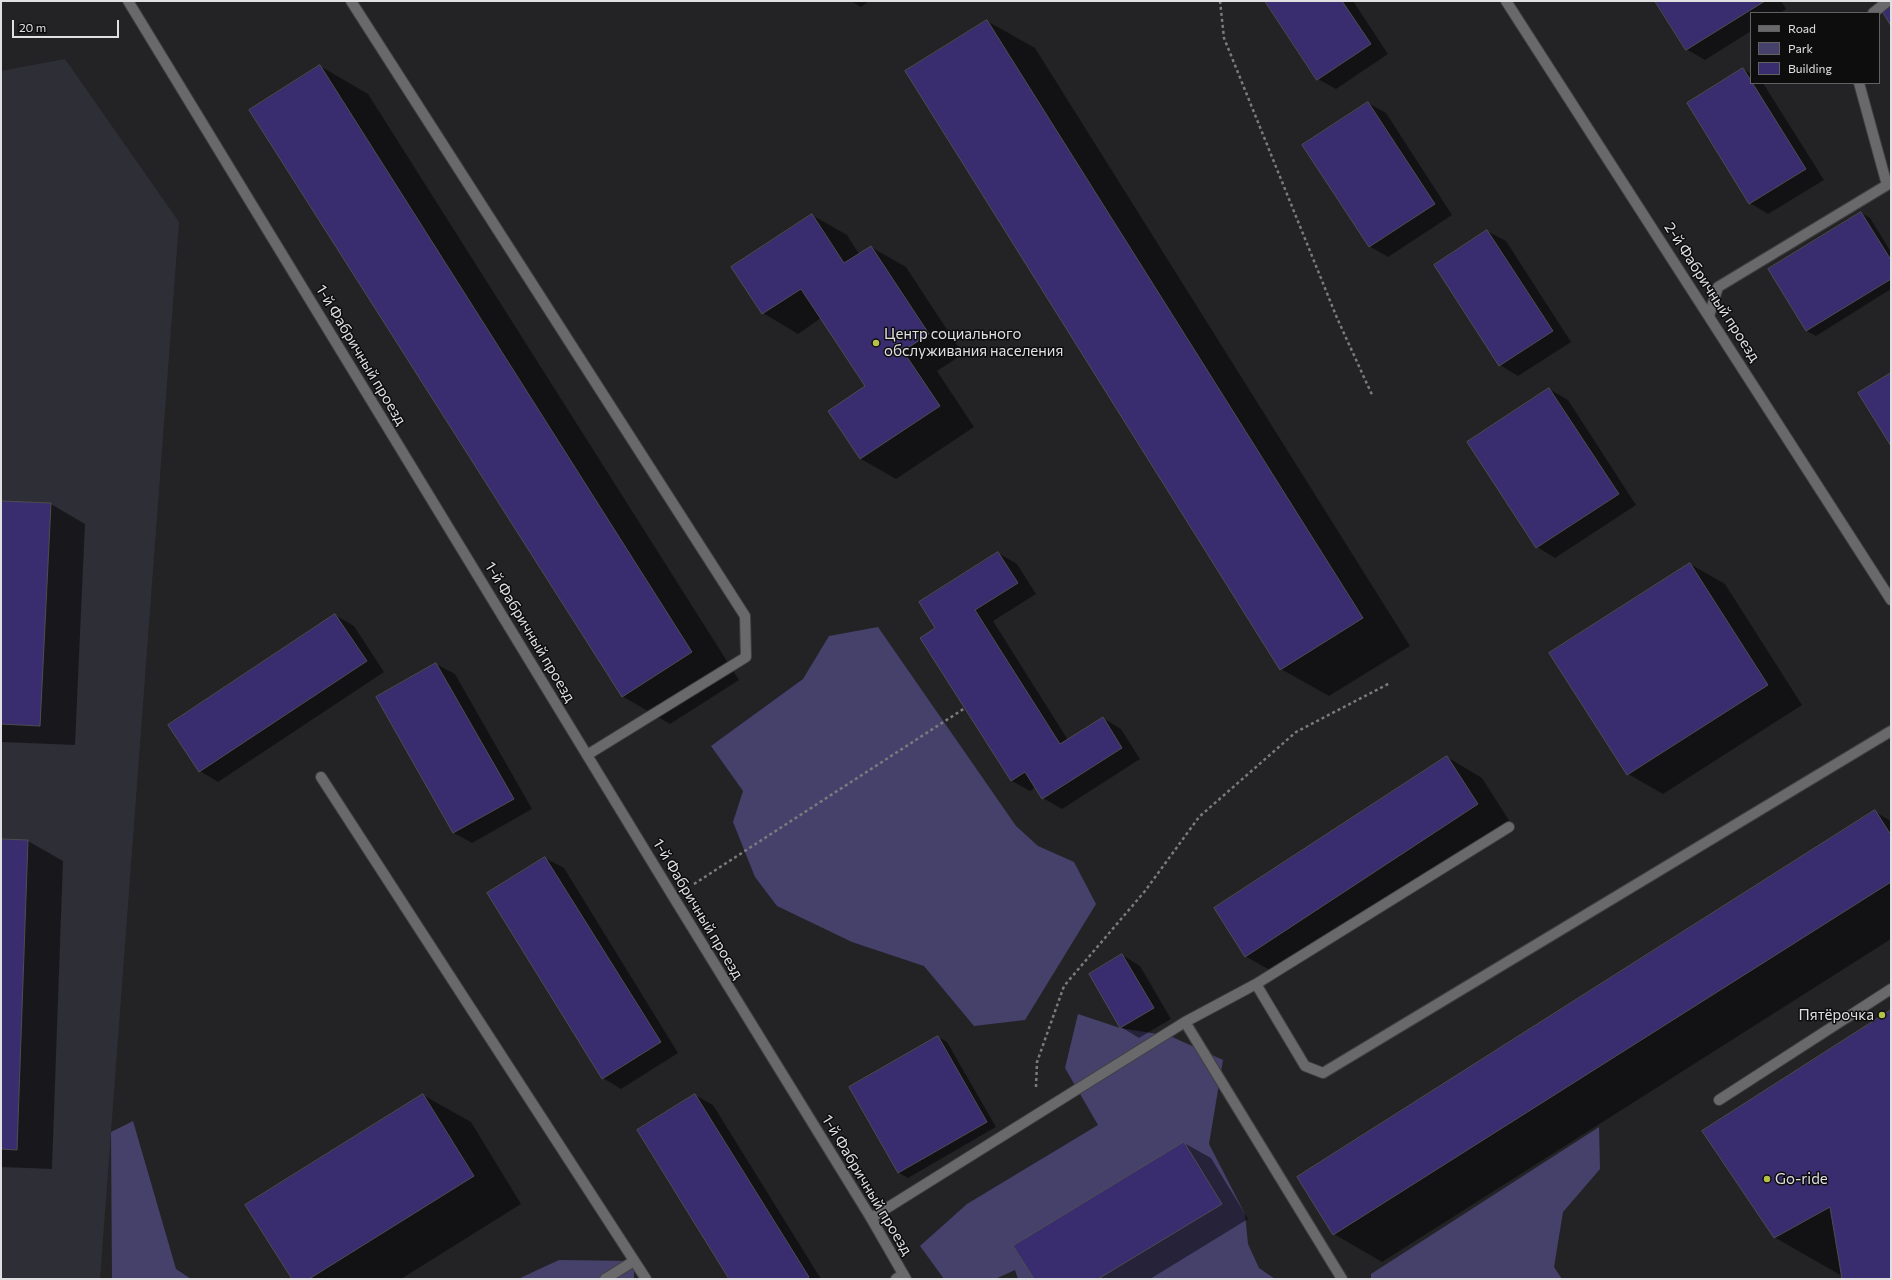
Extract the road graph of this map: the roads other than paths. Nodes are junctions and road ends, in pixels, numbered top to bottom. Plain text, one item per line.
1 (128, 1) edge
2 (351, 1) edge
3 (1506, 1) edge
4 (1888, 1) edge
5 (1874, 12) edge
6 (1859, 84) edge
7 (1709, 316) junction
8 (1891, 600) edge
9 (1891, 731) edge
10 (587, 755) junction
11 (321, 777) dead end
12 (1509, 827) dead end
13 (1256, 984) junction
14 (1891, 989) edge
15 (1185, 1022) junction
16 (1719, 1100) dead end
17 (871, 1218) junction
18 (634, 1261) junction
19 (902, 1278) edge
20 (605, 1279) edge
21 (646, 1279) edge
22 (1342, 1279) edge

1 - 10 street, 1-й Фабричный проезд
2 - 10 street
3 - 7 street, 2-й Фабричный проезд
4 - 5 street
6 - 7 street
7 - 8 street, 2-й Фабричный проезд
9 - 13 street
10 - 17 street, 1-й Фабричный проезд
11 - 18 street
12 - 13 street
13 - 15 street
14 - 16 street
15 - 17 street
15 - 22 street
17 - 19 street, 1-й Фабричный проезд
18 - 20 street
18 - 21 street

